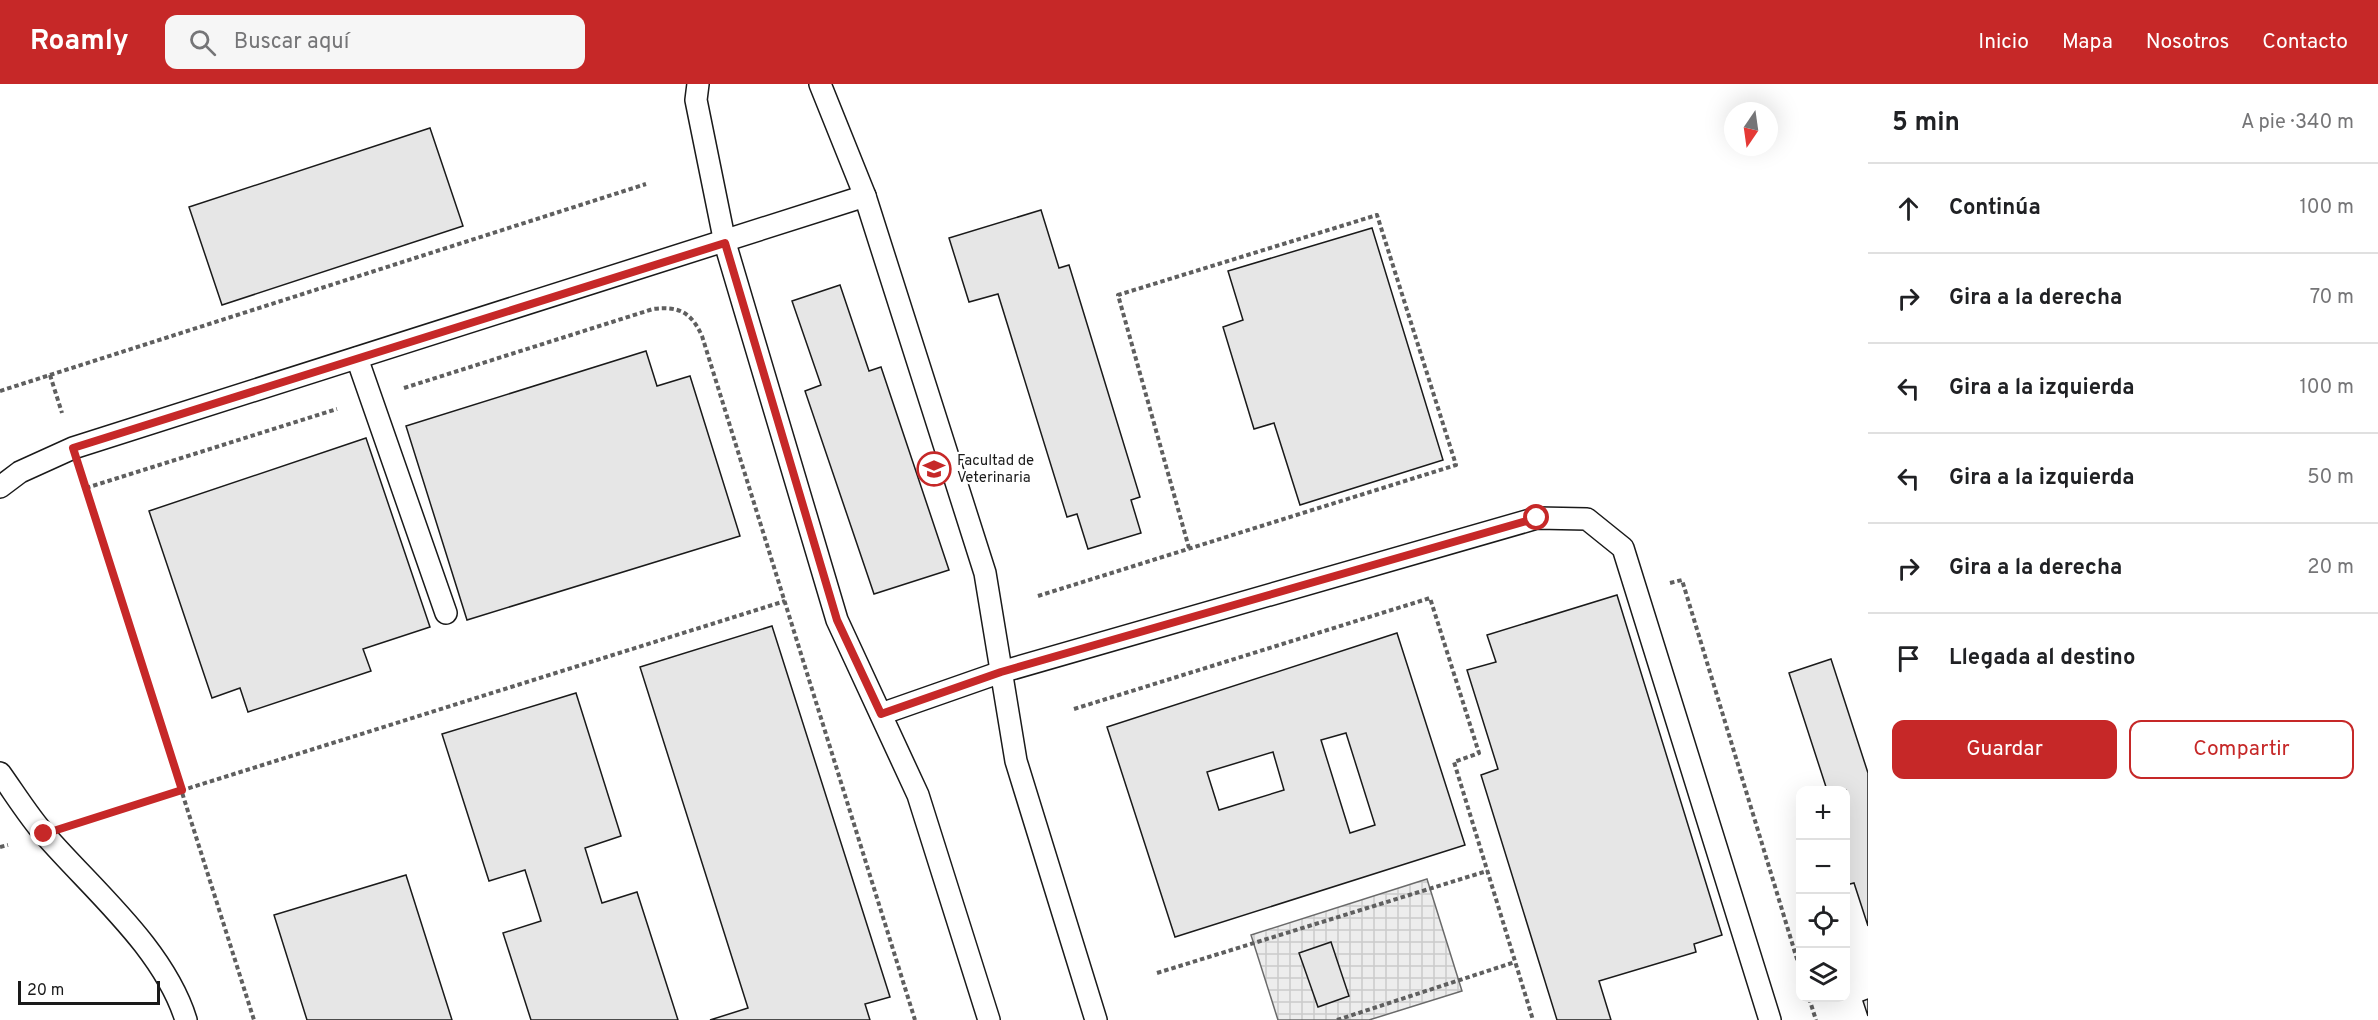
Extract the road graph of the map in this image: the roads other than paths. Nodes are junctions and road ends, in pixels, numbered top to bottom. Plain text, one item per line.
1 (698, 84) edge
2 (820, 84) edge
3 (865, 196) junction
4 (725, 243) junction
5 (357, 358) junction
6 (0, 487) edge
7 (446, 613) dead end
8 (1001, 672) junction
9 (881, 714) junction
10 (0, 773) edge
11 (186, 1020) edge
12 (989, 1020) edge
13 (1096, 1020) edge
14 (1770, 1020) edge

1 - 4 lane
2 - 3 lane
3 - 4 lane
3 - 8 lane
4 - 5 lane
4 - 9 lane
5 - 6 lane
5 - 7 lane
8 - 9 lane
8 - 13 lane
8 - 14 lane
9 - 12 lane
10 - 11 lane

